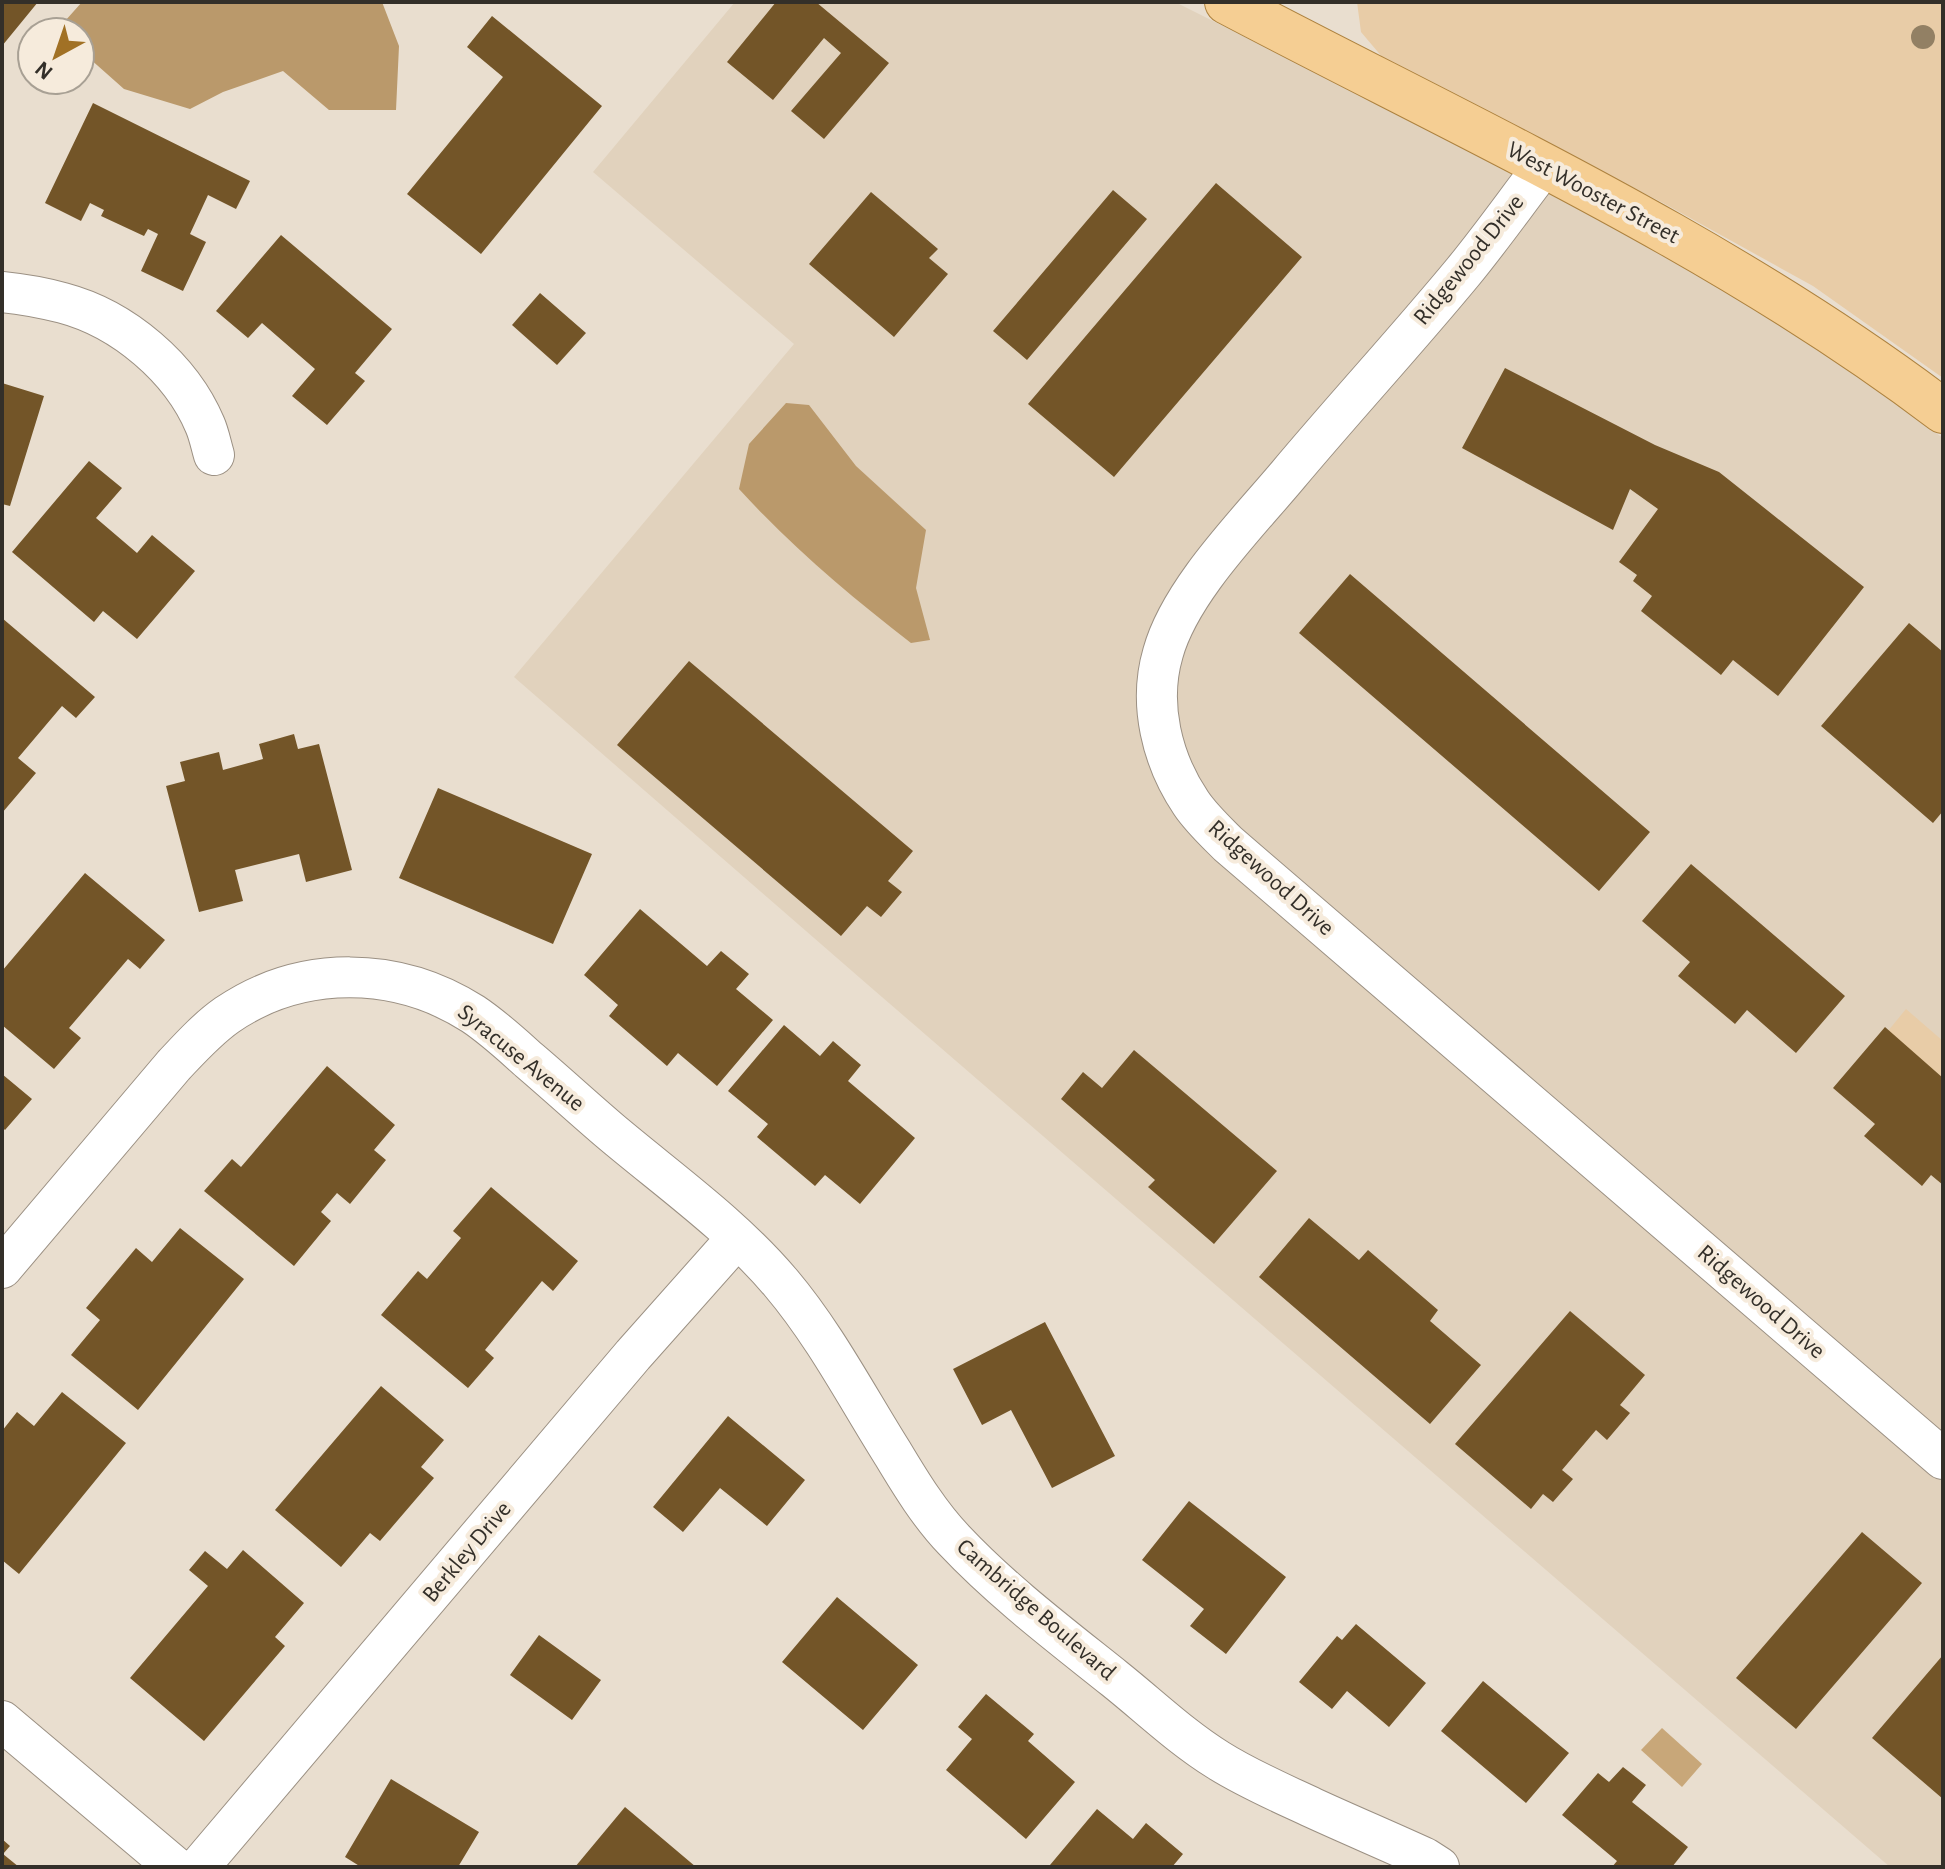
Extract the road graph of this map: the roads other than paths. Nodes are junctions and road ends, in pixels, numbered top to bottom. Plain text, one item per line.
1 (1227, 2) edge
2 (1544, 166) junction
3 (2, 292) edge
4 (1943, 411) edge
5 (214, 455) dead end
6 (737, 1238) junction
7 (2, 1268) edge
8 (1943, 1459) edge
9 (2, 1721) edge
10 (175, 1867) edge
11 (199, 1867) edge
12 (1439, 1867) edge

1 - 2 main road, West Wooster Street
2 - 4 main road, West Wooster Street
2 - 8 street, Ridgewood Drive
3 - 5 street
6 - 7 street, Syracuse Avenue
6 - 11 street, Berkley Drive
6 - 12 street, Cambridge Boulevard
9 - 10 street

